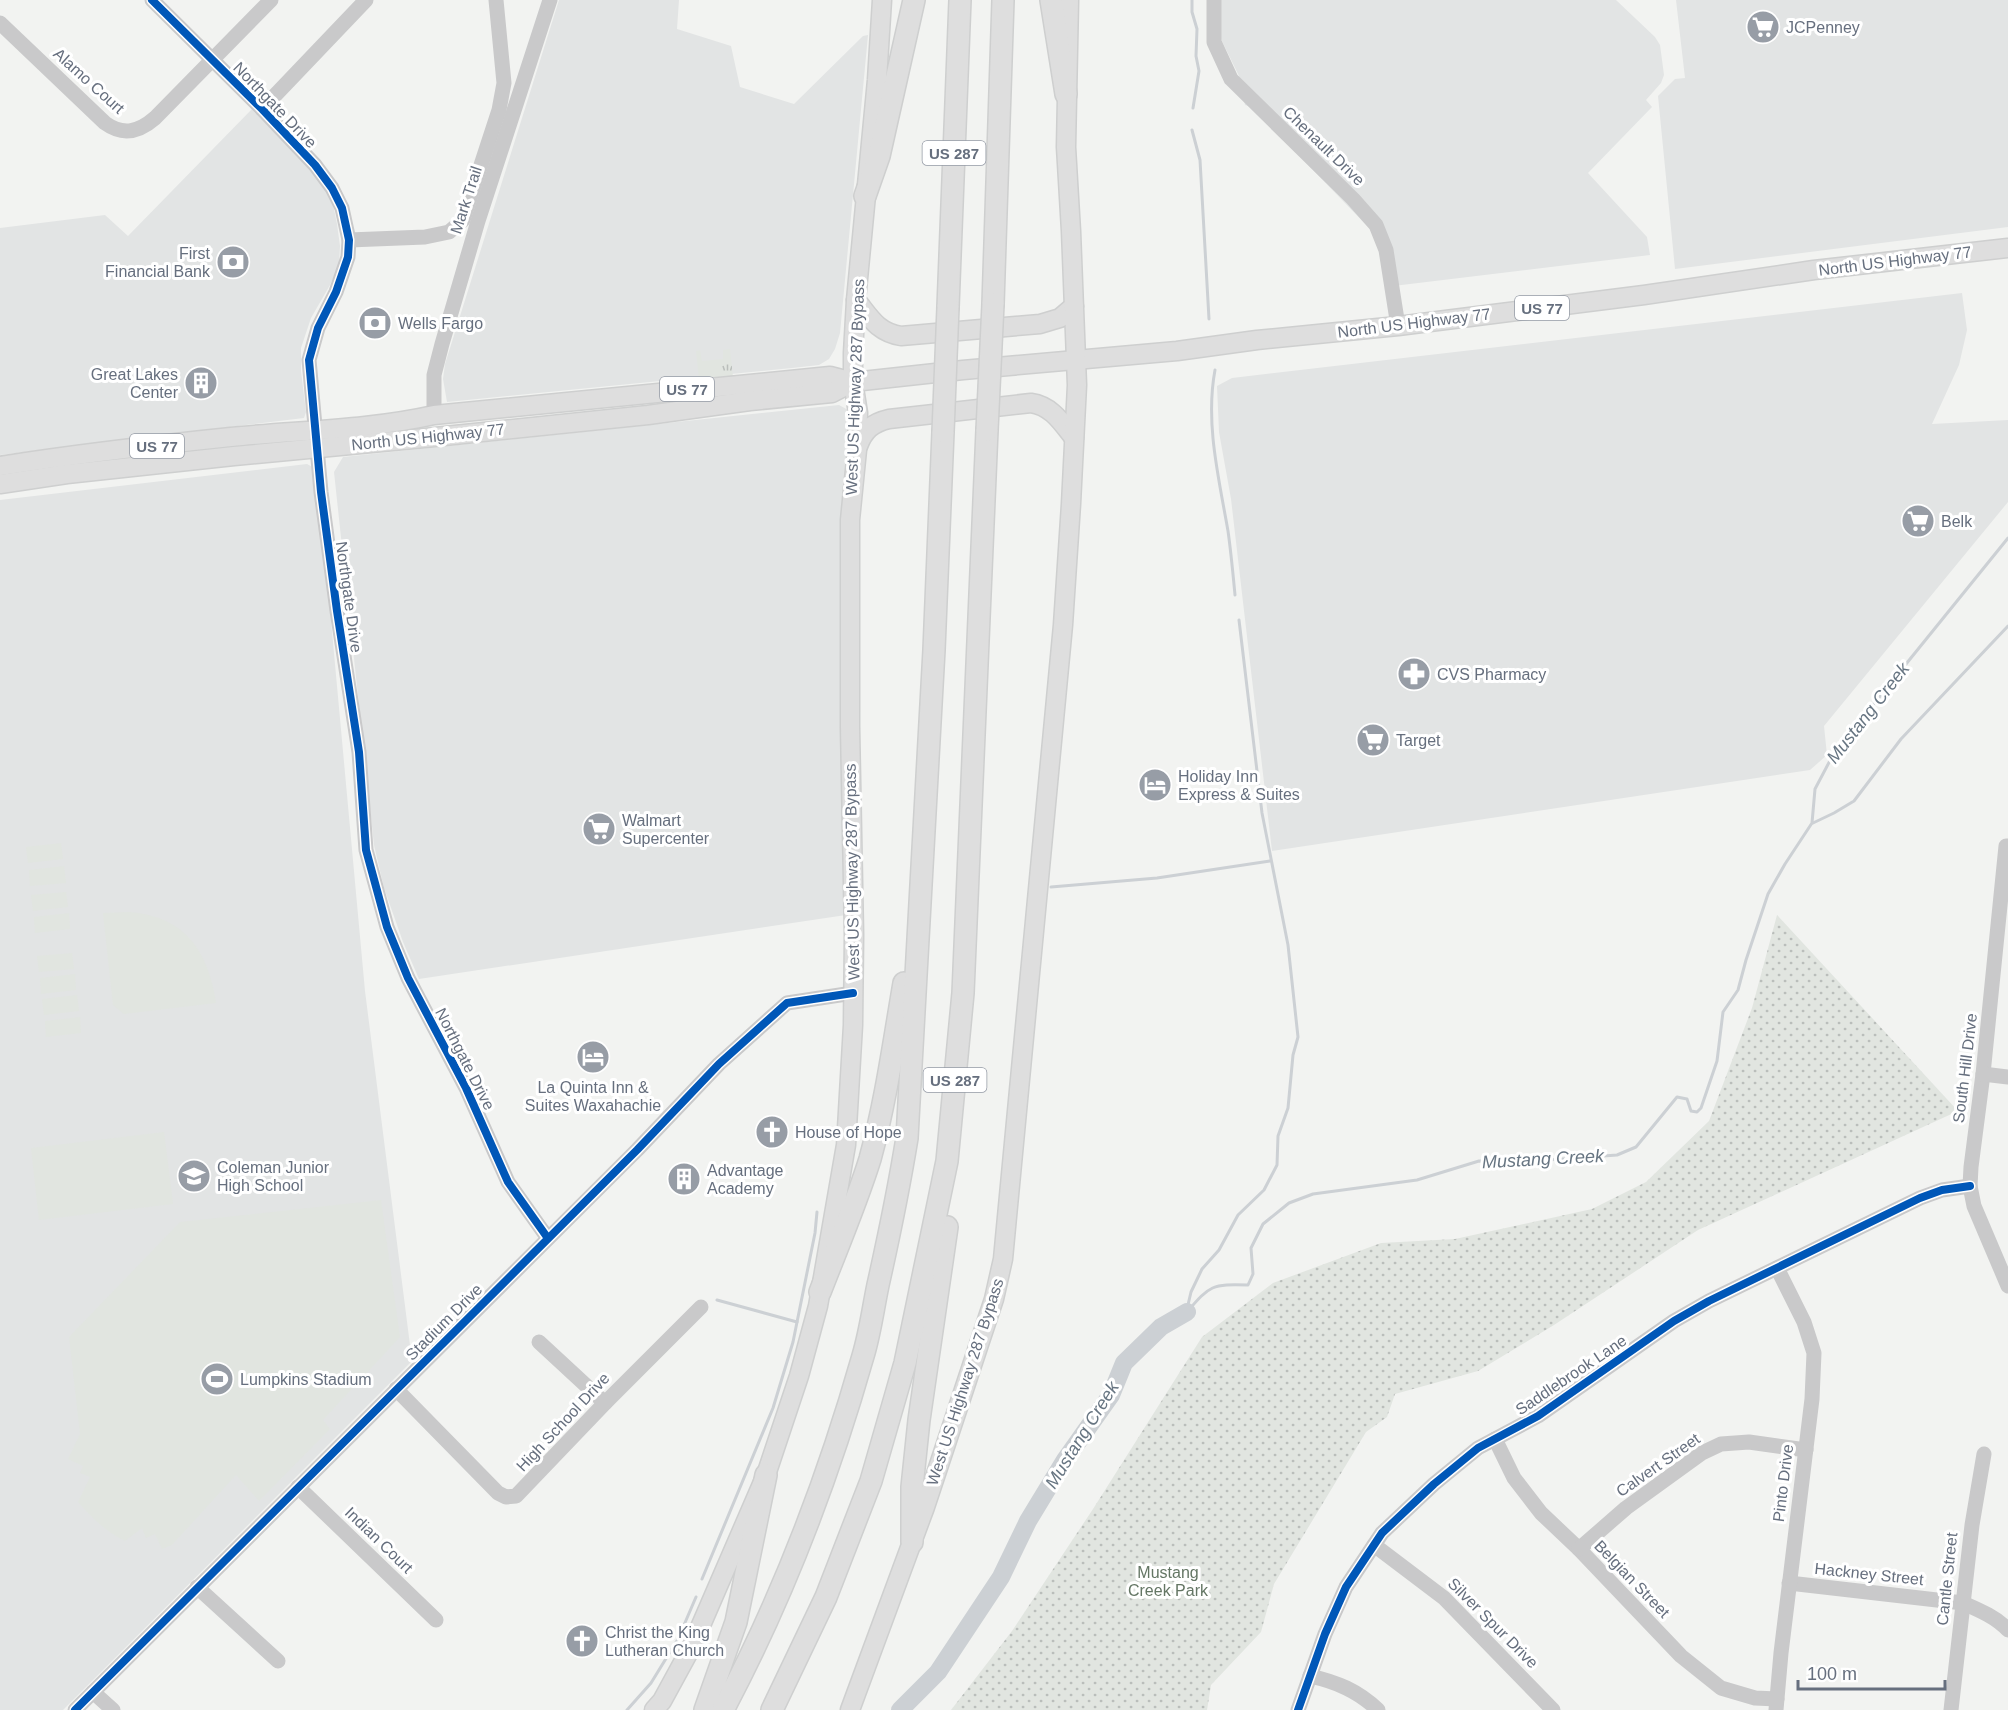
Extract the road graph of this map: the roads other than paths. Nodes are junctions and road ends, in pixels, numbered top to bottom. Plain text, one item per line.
1 (152, 0) edge
2 (271, 0) edge
3 (366, 0) edge
4 (496, 0) edge
5 (550, 0) edge
6 (882, 0) edge
7 (914, 0) edge
8 (960, 0) edge
9 (1003, 0) edge
10 (1051, 0) edge
11 (1069, 0) edge
12 (1214, 0) edge
13 (0, 23) edge
14 (212, 60) junction
15 (1066, 94) junction
16 (262, 109) junction
17 (865, 196) junction
18 (349, 240) junction
19 (2008, 248) edge
20 (856, 300) junction
21 (1074, 306) junction
22 (1398, 326) junction
23 (1075, 360) junction
24 (854, 382) junction
25 (520, 407) junction
26 (434, 415) junction
27 (519, 428) junction
28 (1074, 438) junction
29 (316, 439) junction
30 (857, 450) junction
31 (0, 466) edge
32 (0, 484) edge
33 (2007, 846) edge
34 (920, 906) junction
35 (2002, 950) edge
36 (853, 993) junction
37 (1983, 1074) junction
38 (2008, 1077) edge
39 (949, 1137) junction
40 (1970, 1186) junction
41 (547, 1237) junction
42 (2002, 1260) edge
43 (1777, 1268) junction
44 (2008, 1286) edge
45 (820, 1292) junction
46 (701, 1307) dead end
47 (539, 1341) dead end
48 (396, 1389) junction
49 (605, 1403) junction
50 (1495, 1439) junction
51 (1806, 1450) junction
52 (1984, 1454) dead end
53 (766, 1475) junction
54 (298, 1487) junction
55 (912, 1542) junction
56 (1374, 1545) junction
57 (1579, 1549) junction
58 (1789, 1583) junction
59 (197, 1587) junction
60 (1963, 1603) junction
61 (436, 1620) dead end
62 (2008, 1630) edge
63 (278, 1661) dead end
64 (1310, 1676) junction
65 (93, 1692) junction
66 (1776, 1705) edge
67 (775, 1706) edge
68 (75, 1710) edge
69 (113, 1710) edge
70 (654, 1710) edge
71 (705, 1710) edge
72 (723, 1710) edge
73 (850, 1710) edge
74 (1298, 1710) edge
75 (1378, 1710) edge
76 (1553, 1710) edge
77 (1951, 1710) edge

1 - 14 street, Northgate Drive
2 - 14 street, Alamo Court
3 - 16 street
4 - 18 street
5 - 26 street, Mark Trail
6 - 17 main road, West US Highway 287 Bypass
7 - 17 highway
8 - 34 highway, US 287, bridge
9 - 39 highway, US 287, bridge
10 - 15 highway
11 - 15 main road, West US Highway 287 Bypass
12 - 22 street, Chenault Drive
13 - 14 street, Alamo Court
14 - 16 street, Northgate Drive
15 - 21 main road, West US Highway 287 Bypass
16 - 18 street, Northgate Drive
17 - 20 main road, West US Highway 287 Bypass
18 - 29 street, Northgate Drive
19 - 22 main road, North US Highway 77 / US 77
20 - 21 main road
20 - 24 main road, West US Highway 287 Bypass
21 - 23 main road, West US Highway 287 Bypass
22 - 23 main road, North US Highway 77 / US 77
23 - 24 main road, North US Highway 77 / US 77
23 - 28 main road, West US Highway 287 Bypass
24 - 25 main road, North US Highway 77 / US 77
24 - 27 main road, North US Highway 77 / US 77
24 - 30 main road, West US Highway 287 Bypass
25 - 26 main road, North US Highway 77 / US 77
25 - 27 main road
26 - 29 main road, North US Highway 77 / US 77
27 - 29 main road, North US Highway 77 / US 77
28 - 30 main road
28 - 55 main road, West US Highway 287 Bypass
29 - 31 main road, North US Highway 77 / US 77
29 - 32 main road, North US Highway 77 / US 77
29 - 41 street, Northgate Drive
30 - 36 main road, West US Highway 287 Bypass
33 - 35 street, South Hill Drive
34 - 45 highway
34 - 72 highway, US 287
35 - 37 street, South Hill Drive
36 - 41 street, Stadium Drive
36 - 45 main road, West US Highway 287 Bypass
37 - 38 street
37 - 40 street, South Hill Drive
39 - 55 highway
39 - 67 highway, US 287
40 - 42 street, South Hill Drive
40 - 43 street, Saddlebrook Lane
41 - 48 street, Stadium Drive
42 - 44 street, South Hill Drive
43 - 50 street, Saddlebrook Lane
43 - 51 street, Pinto Drive
45 - 53 main road, West US Highway 287 Bypass
46 - 49 street, High School Drive
47 - 49 street
48 - 49 street, High School Drive
48 - 54 street, Stadium Drive
50 - 56 street, Saddlebrook Lane
50 - 57 street, Belgian Street
51 - 57 street, Calvert Street
51 - 58 street, Pinto Drive
52 - 60 street, Cantle Street
53 - 70 main road, West US Highway 287 Bypass
53 - 71 highway
54 - 59 street, Stadium Drive
54 - 61 street, Indian Court
55 - 73 main road, West US Highway 287 Bypass
56 - 64 street, Saddlebrook Lane
56 - 76 street, Silver Spur Drive
57 - 66 street, Belgian Street
58 - 60 street, Hackney Street
58 - 66 street, Pinto Drive
59 - 63 street
59 - 65 street, Stadium Drive
60 - 62 street, Hackney Street
60 - 77 street, Cantle Street
64 - 74 street, Saddlebrook Lane
64 - 75 street
65 - 68 street, Stadium Drive
65 - 69 street

